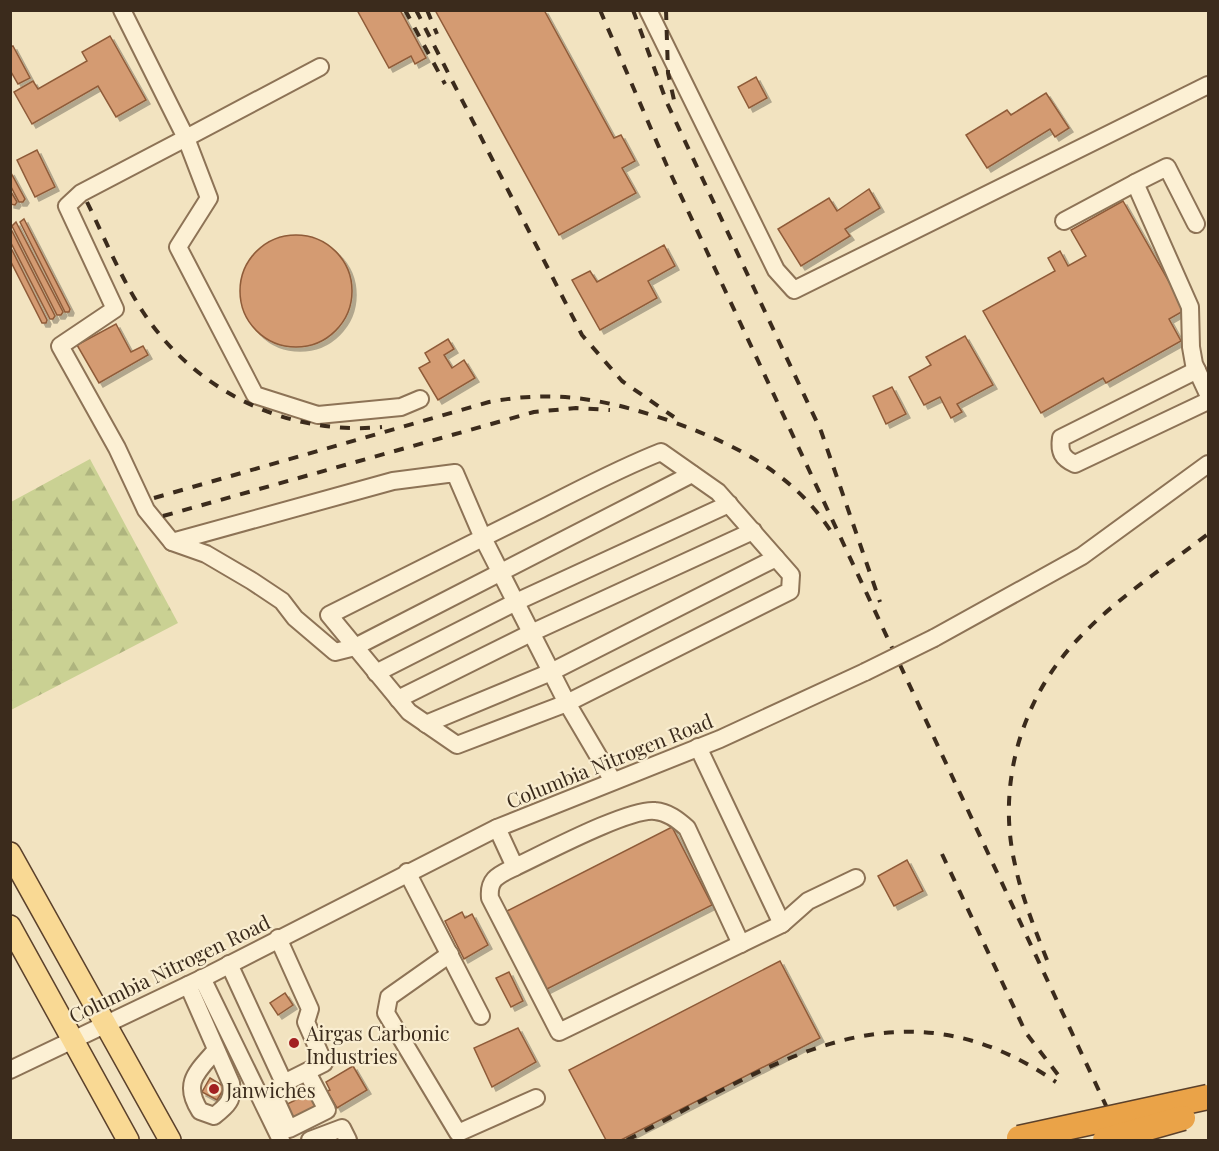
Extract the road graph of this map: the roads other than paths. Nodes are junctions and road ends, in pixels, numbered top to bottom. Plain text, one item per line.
1 (122, 10) edge
2 (648, 10) edge
3 (320, 67) dead end
4 (1209, 85) edge
5 (186, 138) junction
6 (1135, 183) junction
7 (1064, 221) dead end
8 (1196, 224) dead end
9 (1197, 370) junction
10 (1209, 394) edge
11 (420, 399) dead end
12 (1209, 401) edge
13 (1209, 464) edge
14 (692, 474) junction
15 (729, 504) junction
16 (753, 531) junction
17 (483, 538) junction
18 (172, 542) junction
19 (776, 558) junction
20 (501, 573) junction
21 (516, 602) junction
22 (531, 633) junction
23 (355, 647) junction
24 (551, 672) junction
25 (376, 673) junction
26 (398, 699) junction
27 (567, 703) junction
28 (426, 724) junction
29 (698, 747) junction
30 (613, 781) junction
31 (497, 828) junction
32 (10, 853) edge
33 (515, 867) junction
34 (407, 872) junction
35 (856, 878) dead end
36 (782, 924) junction
37 (10, 926) edge
38 (278, 938) junction
39 (741, 944) junction
40 (450, 954) junction
41 (229, 964) junction
42 (195, 982) junction
43 (481, 1016) dead end
44 (106, 1025) junction
45 (73, 1039) junction
46 (216, 1050) dead end
47 (10, 1070) edge
48 (307, 1072) junction
49 (284, 1083) junction
50 (1209, 1097) edge
51 (536, 1098) dead end
52 (1209, 1110) edge
53 (1019, 1138) dead end
54 (128, 1140) edge
55 (170, 1140) edge
56 (281, 1140) edge
57 (310, 1140) edge
58 (348, 1140) edge
59 (1105, 1140) edge

1 - 5 street
2 - 4 street
3 - 5 street
5 - 11 street
5 - 18 street
6 - 7 street
6 - 8 street
6 - 9 street
9 - 10 street
9 - 12 street
13 - 29 street, Columbia Nitrogen Road, bridge
14 - 15 street
14 - 17 street
14 - 20 street
15 - 16 street
15 - 21 street
16 - 19 street
16 - 22 street
17 - 18 street
17 - 20 street
17 - 23 street
18 - 23 street
19 - 24 street
19 - 27 street
20 - 21 street
20 - 23 street
21 - 22 street
21 - 25 street
22 - 24 street
22 - 26 street
23 - 25 street
24 - 27 street
24 - 28 street
25 - 26 street
26 - 28 street
27 - 28 street
27 - 30 street
29 - 30 street, Columbia Nitrogen Road
29 - 36 street
30 - 31 street, Columbia Nitrogen Road
31 - 33 street
31 - 34 street, Columbia Nitrogen Road
32 - 44 main road
33 - 39 street
33 - 39 street
34 - 38 street, Columbia Nitrogen Road
34 - 40 street
35 - 36 street
36 - 39 street
37 - 45 main road
38 - 41 street, Columbia Nitrogen Road
38 - 48 street
40 - 43 street
40 - 51 street
41 - 42 street, Columbia Nitrogen Road
41 - 49 street
42 - 44 street, Columbia Nitrogen Road
42 - 46 street
42 - 56 street
44 - 45 street, Columbia Nitrogen Road
44 - 55 main road
45 - 47 street, Columbia Nitrogen Road
45 - 54 main road
48 - 49 street
48 - 49 street
50 - 53 highway, bridge
52 - 59 highway, bridge
57 - 58 street

